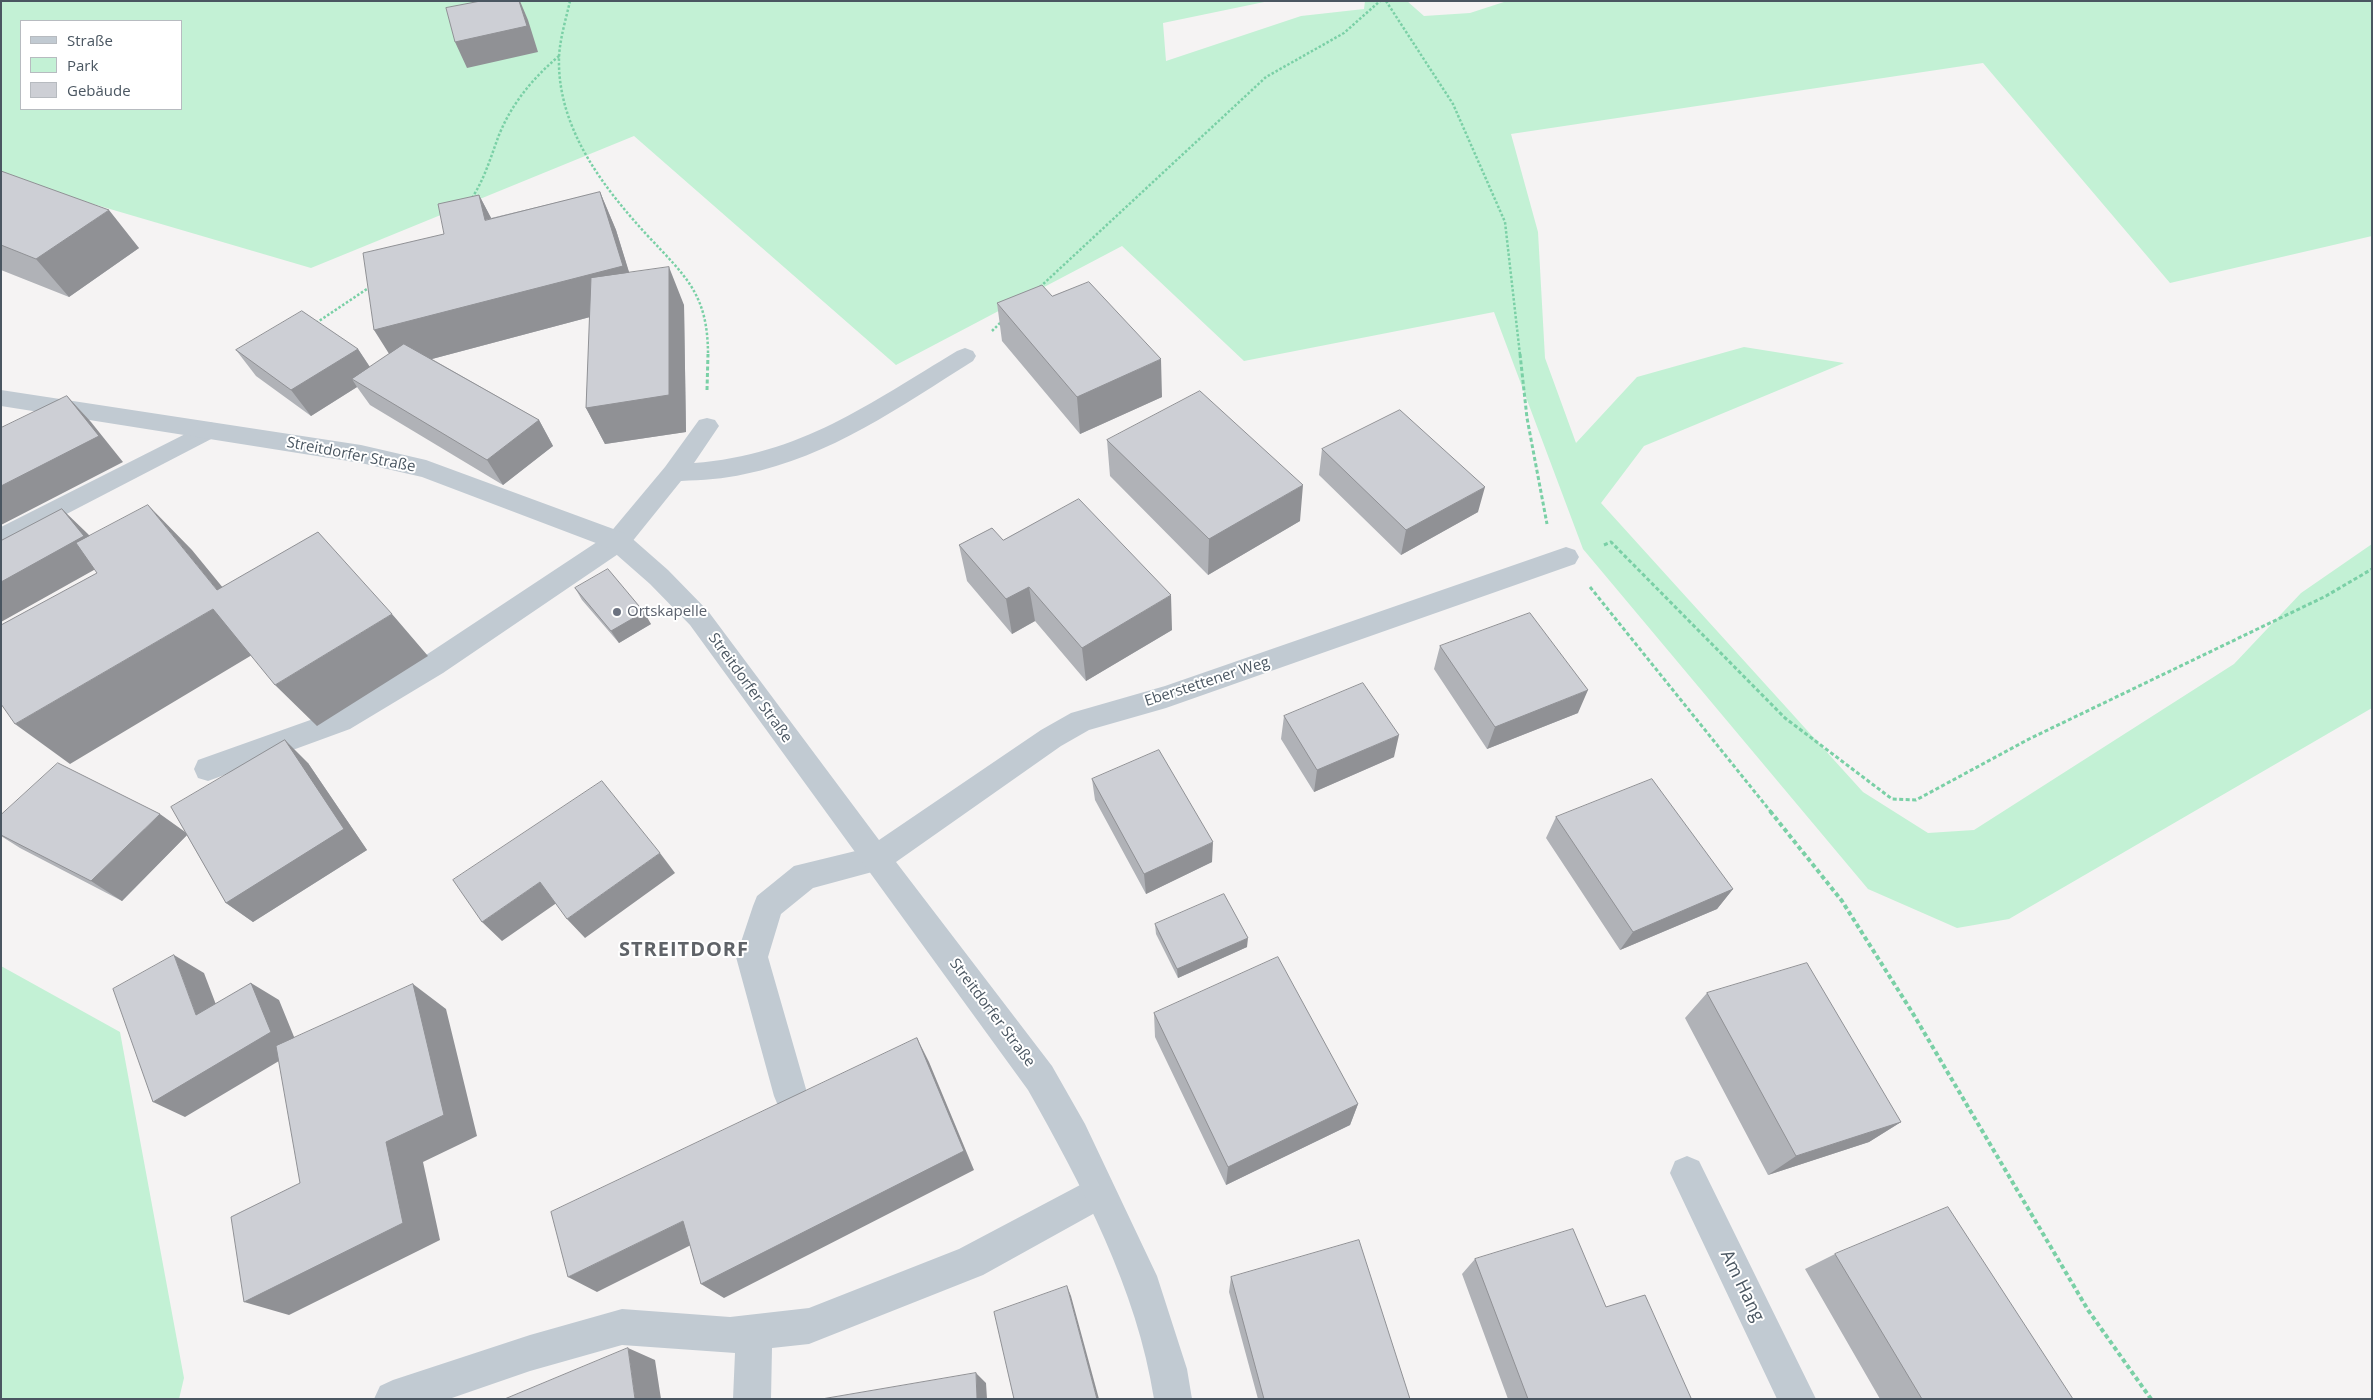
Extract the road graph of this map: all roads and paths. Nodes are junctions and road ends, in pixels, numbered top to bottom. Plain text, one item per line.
1 (570, 1) edge
2 (1380, 1) edge
3 (1386, 1) edge
4 (558, 56) junction
5 (470, 200) edge
6 (371, 287) edge
7 (1036, 289) edge
8 (1008, 316) edge
9 (316, 323) edge
10 (965, 356) joint
11 (1, 398) edge
12 (707, 426) joint
13 (209, 430) junction
14 (674, 473) junction
15 (1, 539) edge
16 (618, 541) junction
17 (1598, 547) dead end
18 (1566, 557) junction
19 (2372, 569) edge
20 (208, 769) dead end
21 (876, 859) junction
22 (791, 1096) edge
23 (1687, 1173) dead end
24 (1099, 1192) junction
25 (754, 1333) junction
26 (392, 1399) edge
27 (752, 1399) edge
28 (1173, 1399) edge
29 (1797, 1399) edge
30 (2151, 1399) edge

1 - 4 path
2 - 7 path
3 - 18 path
4 - 5 path
4 - 12 path
6 - 9 path
8 - 10 path
10 - 14 street
11 - 13 street, Streitdorfer Straße
12 - 14 street
13 - 15 street
13 - 16 street, Streitdorfer Straße
14 - 16 street
16 - 20 street
16 - 21 street, Streitdorfer Straße
17 - 19 path
18 - 21 street, Eberstettener Weg
18 - 30 path
21 - 22 street
21 - 24 street, Streitdorfer Straße
23 - 29 street, Am Hang
24 - 25 street
24 - 28 street, Streitdorfer Straße
25 - 26 street
25 - 27 street

